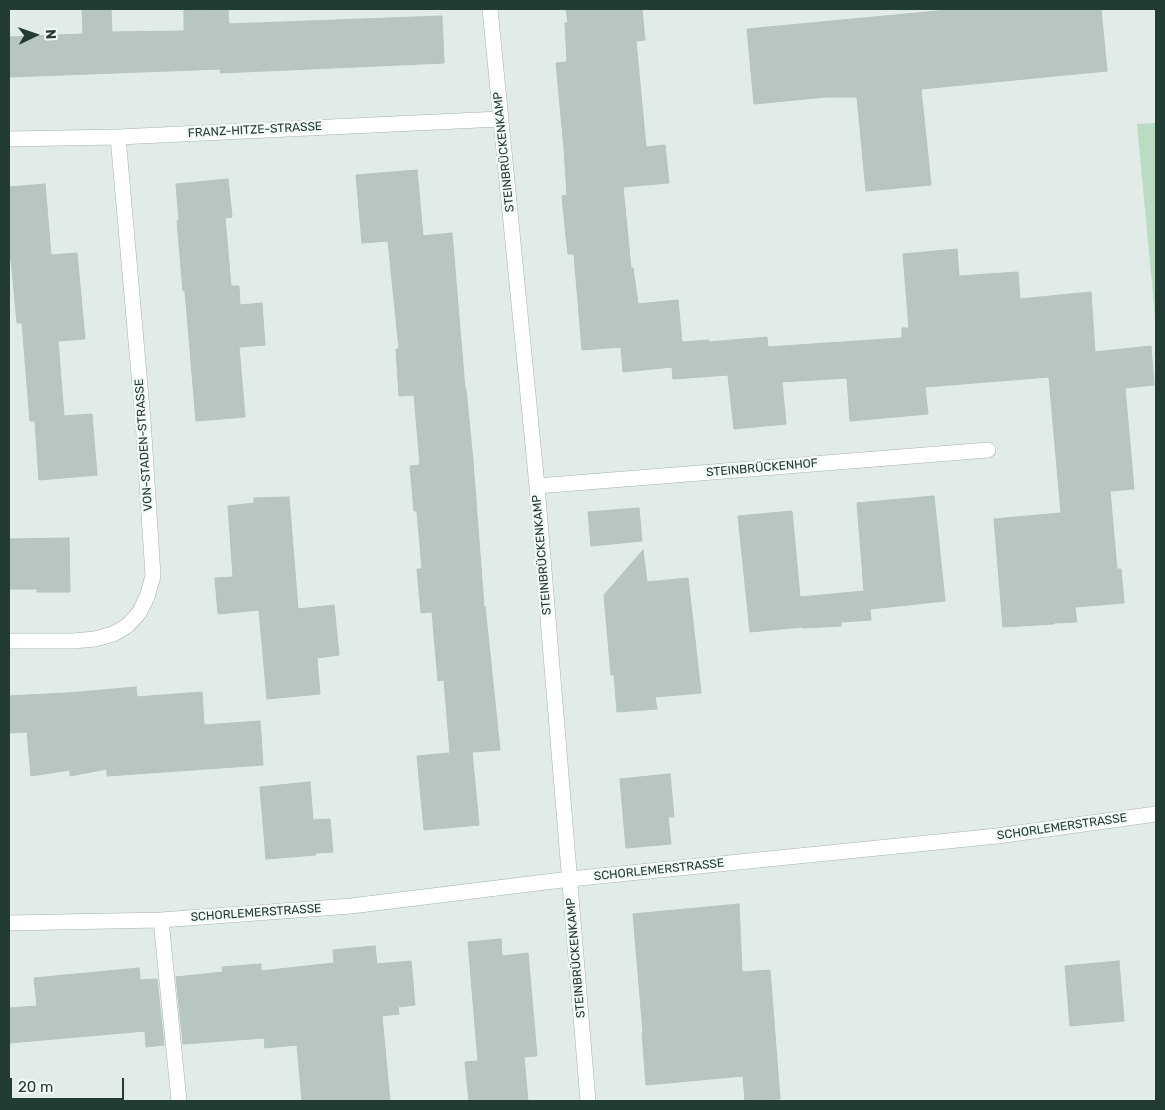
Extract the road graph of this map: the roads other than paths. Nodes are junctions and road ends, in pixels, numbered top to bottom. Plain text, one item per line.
1 (490, 9) edge
2 (500, 119) junction
3 (118, 137) junction
4 (9, 139) edge
5 (988, 450) dead end
6 (536, 486) junction
7 (9, 641) edge
8 (1156, 814) edge
9 (570, 879) junction
10 (161, 920) junction
11 (9, 923) edge
12 (179, 1101) edge
13 (588, 1101) edge

1 - 2 street, STEINBRÜCKENKAMP
2 - 3 street, FRANZ-HITZE-STRASSE
2 - 6 street, STEINBRÜCKENKAMP
3 - 4 street, FRANZ-HITZE-STRASSE
3 - 7 street, VON-STADEN-STRASSE
5 - 6 street, STEINBRÜCKENHOF
6 - 9 street, STEINBRÜCKENKAMP
8 - 9 street, SCHORLEMERSTRASSE
9 - 10 street, SCHORLEMERSTRASSE
9 - 13 street, STEINBRÜCKENKAMP
10 - 11 street, SCHORLEMERSTRASSE
10 - 12 street

